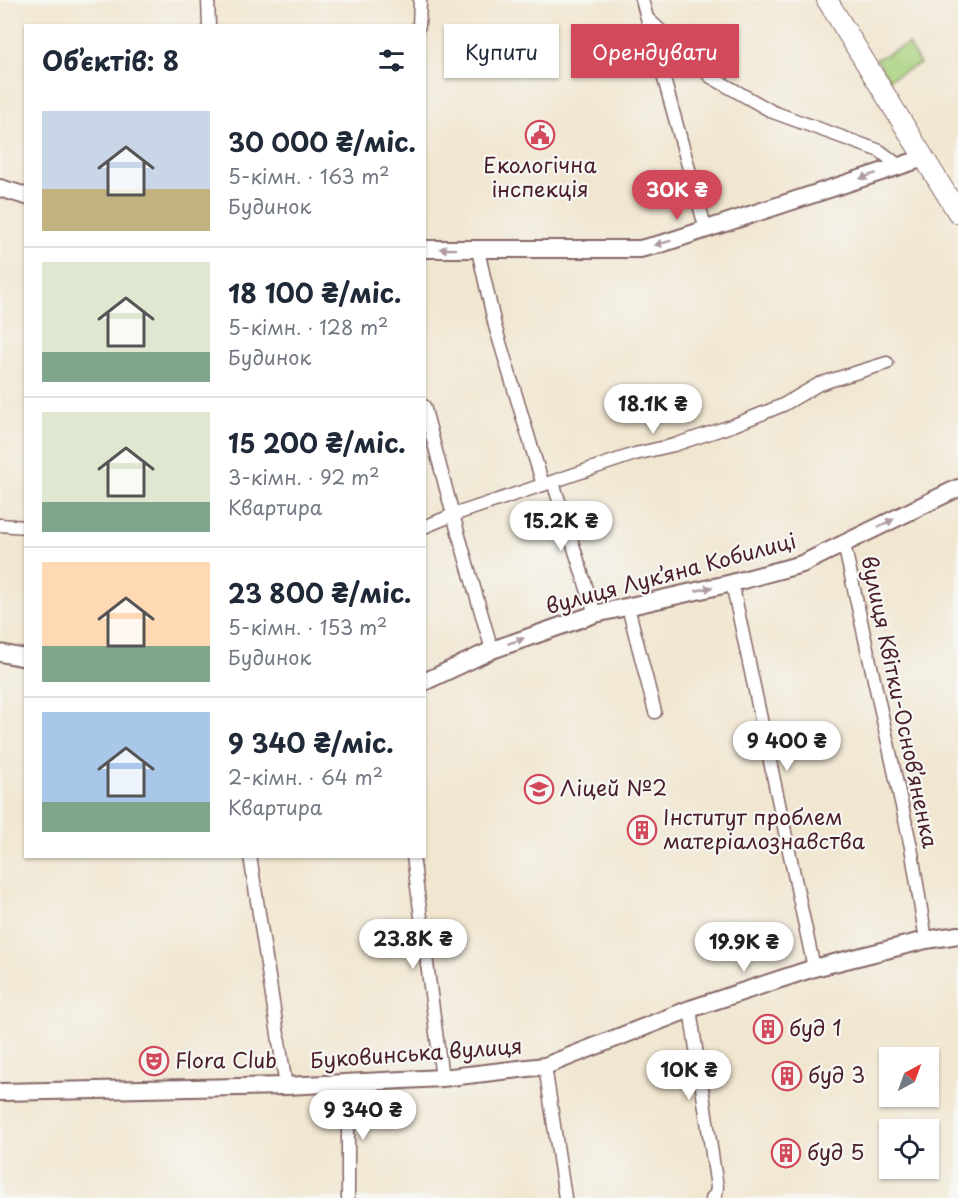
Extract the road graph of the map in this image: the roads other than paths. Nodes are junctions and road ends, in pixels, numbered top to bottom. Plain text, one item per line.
1 (208, 0) edge
2 (420, 0) edge
3 (642, 0) edge
4 (827, 0) edge
5 (649, 20) junction
6 (209, 24) edge
7 (419, 24) edge
8 (924, 158) junction
9 (898, 165) junction
10 (0, 188) edge
11 (24, 195) edge
12 (958, 213) edge
13 (706, 230) junction
14 (426, 249) edge
15 (478, 250) junction
16 (888, 363) dead end
17 (426, 414) edge
18 (548, 484) junction
19 (958, 488) edge
20 (453, 515) junction
21 (0, 525) edge
22 (426, 526) edge
23 (24, 527) edge
24 (844, 544) junction
25 (732, 583) junction
26 (628, 607) junction
27 (595, 614) junction
28 (492, 650) junction
29 (0, 653) edge
30 (24, 658) edge
31 (426, 681) edge
32 (655, 712) dead end
33 (250, 858) edge
34 (413, 858) edge
35 (958, 935) edge
36 (926, 940) junction
37 (814, 968) junction
38 (690, 1009) junction
39 (545, 1066) junction
40 (442, 1078) junction
41 (348, 1083) junction
42 (286, 1086) junction
43 (0, 1092) edge
44 (714, 1196) edge
45 (348, 1198) edge
46 (565, 1198) edge

1 - 6 street
2 - 7 street
3 - 5 street
4 - 8 main road
5 - 9 street
5 - 13 street
8 - 9 street
8 - 12 main road
9 -> 13 street
10 - 11 street
13 -> 15 street
15 -> 14 street
15 - 18 street
16 - 18 street
17 - 20 street
18 - 20 street
18 - 27 street
24 -> 19 street, вулиця Лукʼяна Кобилиці
20 - 22 street
20 - 28 street
21 - 23 street
24 - 25 street, вулиця Лукʼяна Кобилиці
24 - 36 street, вулиця Квітки-Основʼяненка
26 -> 25 street, вулиця Лукʼяна Кобилиці
25 - 37 street
26 - 27 street, вулиця Лукʼяна Кобилиці
26 - 32 street
28 -> 27 street, вулиця Лукʼяна Кобилиці
28 - 31 street, вулиця Лукʼяна Кобилиці
29 - 30 street
33 - 42 street
34 - 40 street
35 - 36 street, Буковинська вулиця
36 - 37 street, Буковинська вулиця
37 - 38 street, Буковинська вулиця
38 - 39 street, Буковинська вулиця
38 - 44 street
39 - 40 street, Буковинська вулиця
39 - 46 street
40 - 41 street, Буковинська вулиця
41 - 42 street, Буковинська вулиця
41 - 45 street
42 - 43 street, Буковинська вулиця

